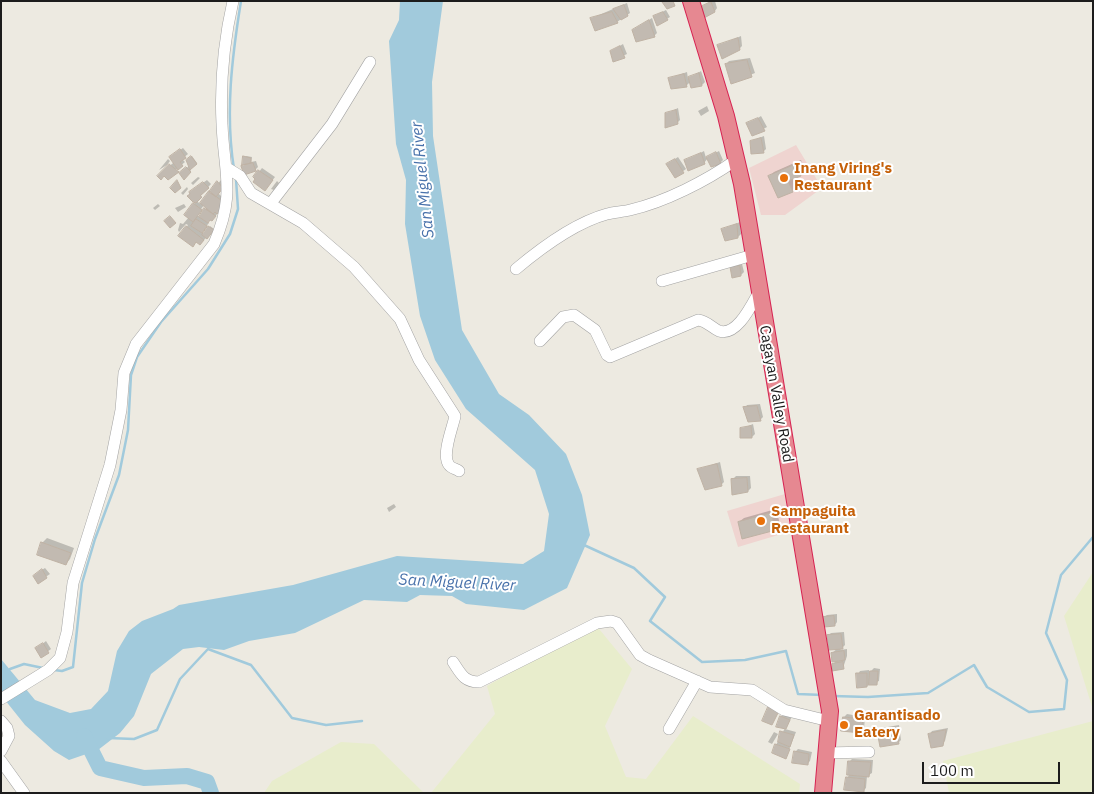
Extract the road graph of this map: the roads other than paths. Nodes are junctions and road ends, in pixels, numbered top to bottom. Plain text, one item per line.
1 (233, 1) edge
2 (691, 1) edge
3 (370, 62) dead end
4 (736, 160) junction
5 (227, 168) junction
6 (271, 204) junction
7 (753, 255) junction
8 (516, 269) dead end
9 (662, 282) dead end
10 (759, 292) junction
11 (540, 341) dead end
12 (459, 471) dead end
13 (453, 662) dead end
14 (697, 681) junction
15 (1, 699) edge
16 (829, 716) junction
17 (1, 721) edge
18 (669, 729) dead end
19 (1, 751) edge
20 (869, 752) dead end
21 (826, 753) junction
22 (1, 761) edge
23 (24, 793) edge
24 (823, 793) edge

1 - 5 street
2 - 4 highway, Cagayan Valley Road
3 - 6 street
4 - 7 highway, Cagayan Valley Road
4 - 8 street
5 - 6 street
5 - 15 street
6 - 12 street
7 - 9 street
7 - 10 highway, Cagayan Valley Road
10 - 11 street
10 - 16 highway, Cagayan Valley Road
13 - 14 street
14 - 16 street
14 - 18 street
16 - 21 highway, Cagayan Valley Road
17 - 19 street
20 - 21 street
21 - 24 highway, Cagayan Valley Road
22 - 23 street

